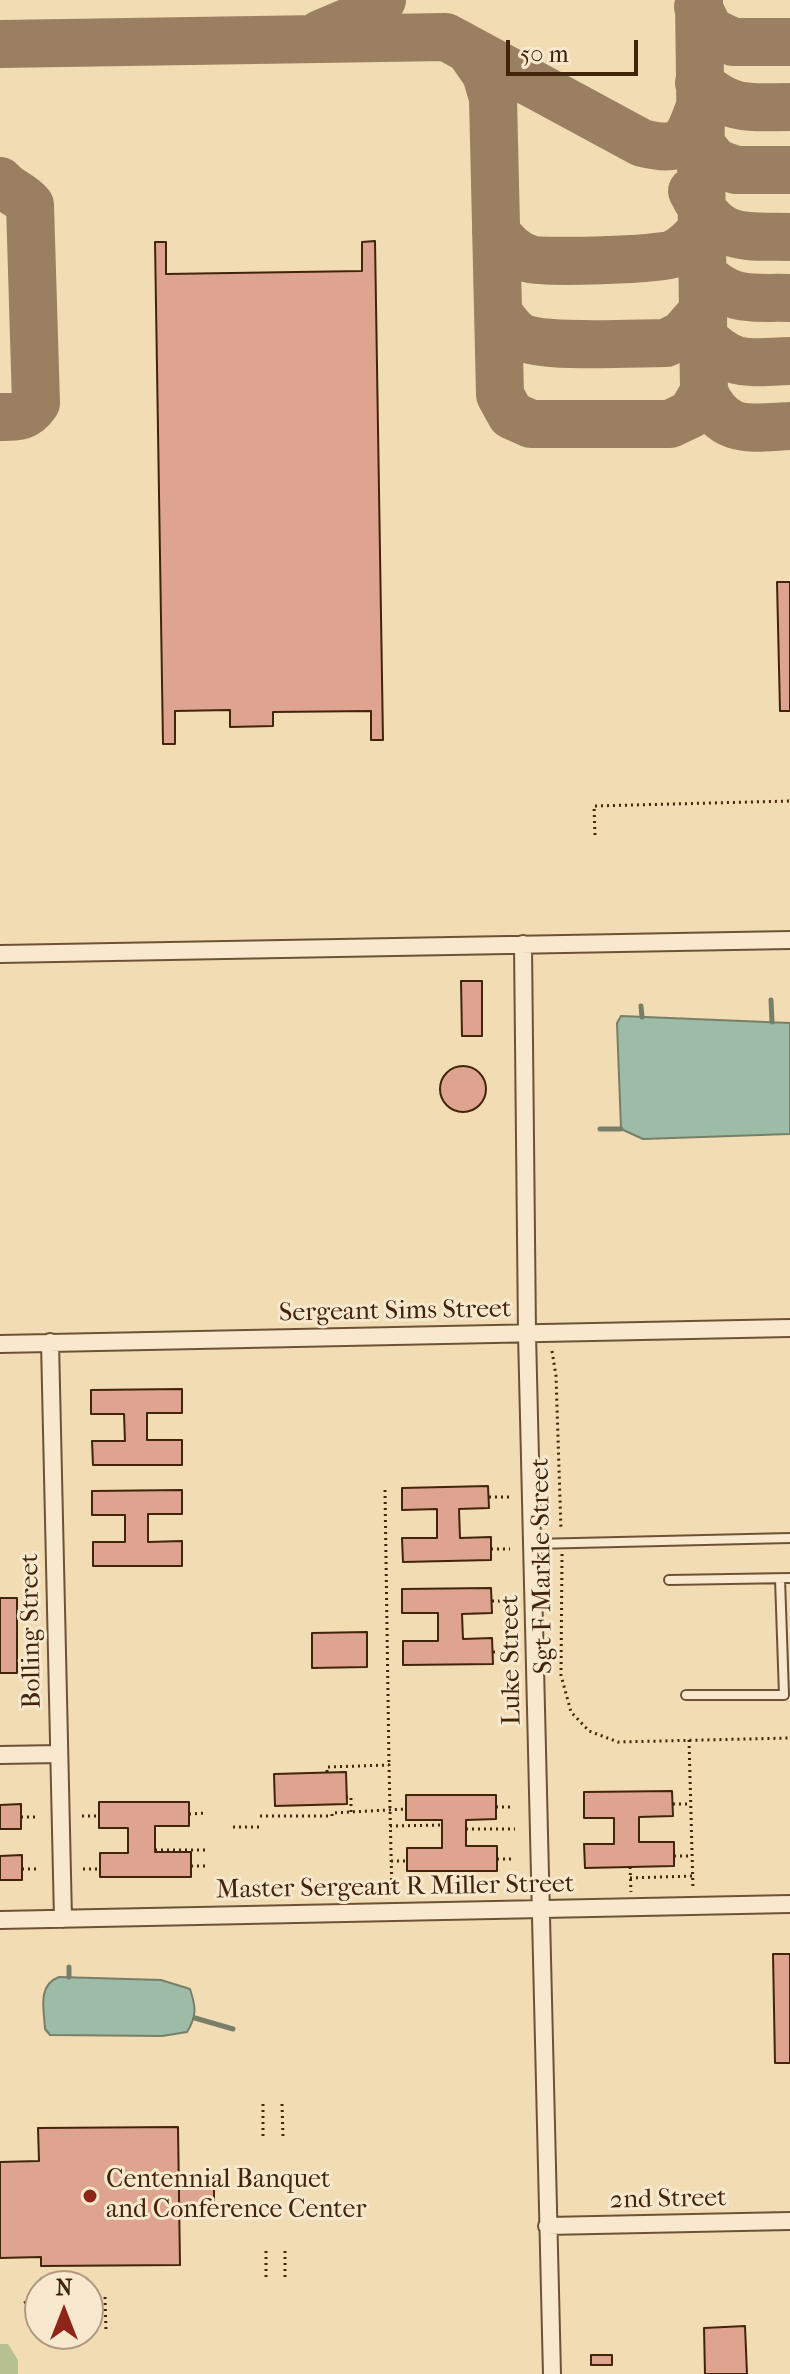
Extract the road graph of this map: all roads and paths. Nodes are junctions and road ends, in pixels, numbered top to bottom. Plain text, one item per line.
1 (790, 801) edge
2 (595, 835) dead end
3 (790, 940) edge
4 (523, 944) junction
5 (0, 954) edge
6 (790, 1328) edge
7 (527, 1334) junction
8 (551, 1334) junction
9 (50, 1342) junction
10 (0, 1344) edge
11 (385, 1490) dead end
12 (489, 1497) dead end
13 (509, 1497) dead end
14 (790, 1538) edge
15 (561, 1543) junction
16 (533, 1544) junction
17 (491, 1549) dead end
18 (510, 1549) dead end
19 (785, 1578) edge
20 (669, 1580) dead end
21 (492, 1601) dead end
22 (511, 1601) dead end
23 (493, 1652) dead end
24 (512, 1652) dead end
25 (686, 1695) dead end
26 (790, 1738) edge
27 (689, 1740) junction
28 (59, 1754) junction
29 (0, 1755) edge
30 (389, 1765) junction
31 (327, 1772) dead end
32 (346, 1797) dead end
33 (675, 1804) dead end
34 (691, 1804) junction
35 (496, 1807) dead end
36 (514, 1807) dead end
37 (406, 1809) dead end
38 (390, 1811) junction
39 (206, 1813) dead end
40 (351, 1813) junction
41 (189, 1814) dead end
42 (82, 1816) dead end
43 (99, 1816) dead end
44 (260, 1816) dead end
45 (21, 1817) dead end
46 (39, 1817) dead end
47 (442, 1825) dead end
48 (390, 1826) junction
49 (233, 1827) dead end
50 (260, 1827) dead end
51 (466, 1829) dead end
52 (515, 1829) dead end
53 (155, 1850) dead end
54 (207, 1850) dead end
55 (674, 1856) dead end
56 (692, 1856) junction
57 (497, 1859) dead end
58 (515, 1859) dead end
59 (391, 1861) junction
60 (407, 1861) dead end
61 (191, 1866) dead end
62 (207, 1866) dead end
63 (630, 1867) dead end
64 (22, 1869) dead end
65 (40, 1869) dead end
66 (83, 1869) dead end
67 (100, 1869) dead end
68 (693, 1876) junction
69 (630, 1878) junction
70 (790, 1904) edge
71 (693, 1906) junction
72 (631, 1907) junction
73 (542, 1909) junction
74 (393, 1912) junction
75 (63, 1919) junction
76 (0, 1920) edge
77 (263, 2104) dead end
78 (282, 2104) dead end
79 (263, 2137) dead end
80 (283, 2137) dead end
81 (790, 2221) edge
82 (547, 2226) junction
83 (266, 2251) dead end
84 (285, 2251) dead end
85 (285, 2280) dead end
86 (266, 2281) dead end
87 (105, 2297) dead end
88 (106, 2331) dead end
89 (552, 2374) edge

1 - 2 path
3 - 4 street
4 - 5 street
4 - 7 street, Luke Street
6 - 8 street, Sergeant Sims Street
7 - 8 street, Sergeant Sims Street
7 - 9 street, Sergeant Sims Street
7 - 16 street, Luke Street
8 - 15 path, Sgt F Markle Street
9 - 10 street, Sergeant Sims Street
9 - 28 street, Bolling Street
11 - 30 path
12 - 13 path
14 - 15 lane
15 - 16 lane
15 - 27 path, Sgt F Markle Street
16 - 73 street, Luke Street
17 - 18 path
19 - 20 lane
19 - 25 lane
21 - 22 path
23 - 24 path
26 - 27 path, Sgt F Markle Street
27 - 34 path
28 - 29 street
28 - 75 street, Bolling Street
30 - 31 path
30 - 38 path
32 - 40 path
33 - 34 path
34 - 56 path
35 - 36 path
37 - 38 path
38 - 40 path
38 - 48 path
39 - 41 path
40 - 44 path
42 - 43 path
45 - 46 path
47 - 48 path
48 - 59 path
49 - 50 path
51 - 52 path
53 - 54 path
55 - 56 path
56 - 68 path
57 - 58 path
59 - 60 path
59 - 74 path
61 - 62 path
63 - 69 path
64 - 65 path
66 - 67 path
68 - 69 path
68 - 71 path
69 - 72 path
70 - 71 street, Master Sergeant R Miller Street
71 - 72 street, Master Sergeant R Miller Street
72 - 73 street, Master Sergeant R Miller Street
73 - 74 street, Master Sergeant R Miller Street
73 - 82 street, Luke Street
74 - 75 street, Master Sergeant R Miller Street
75 - 76 street, Master Sergeant R Miller Street
77 - 79 path
78 - 80 path
81 - 82 street, 2nd Street
82 - 89 street, Luke Street
83 - 86 path
84 - 85 path
87 - 88 path

